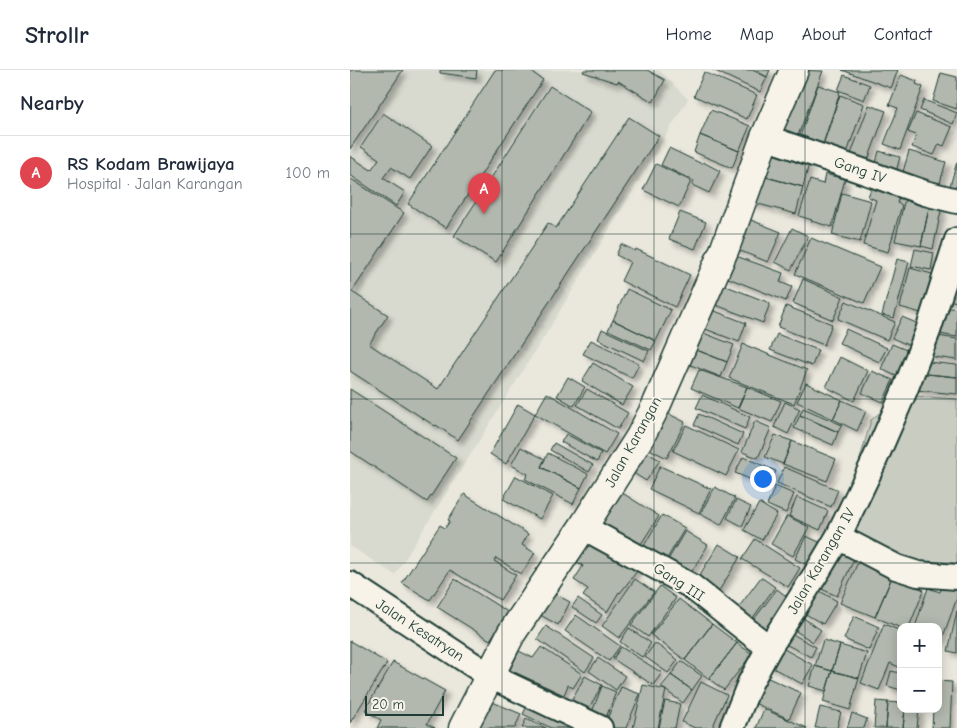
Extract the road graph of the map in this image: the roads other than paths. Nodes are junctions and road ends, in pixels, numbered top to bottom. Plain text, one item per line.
1 (794, 70) edge
2 (764, 137) junction
3 (957, 201) edge
4 (957, 240) edge
5 (584, 527) junction
6 (838, 537) junction
7 (957, 577) edge
8 (353, 593) edge
9 (769, 648) junction
10 (490, 676) junction
11 (737, 726) edge
12 (463, 728) edge
13 (600, 728) edge

1 - 2 street, Jalan Karangan
2 - 3 street, Gang IV
2 - 5 street, Jalan Karangan
4 - 6 street, Jalan Karangan IV
5 - 9 street, Gang III
5 - 10 street, Jalan Karangan
6 - 7 street
6 - 9 street, Jalan Karangan IV
8 - 10 street, Jalan Kesatryan
9 - 11 street, Jalan Karangan IV
10 - 12 street, Jalan Karangan
10 - 13 street

